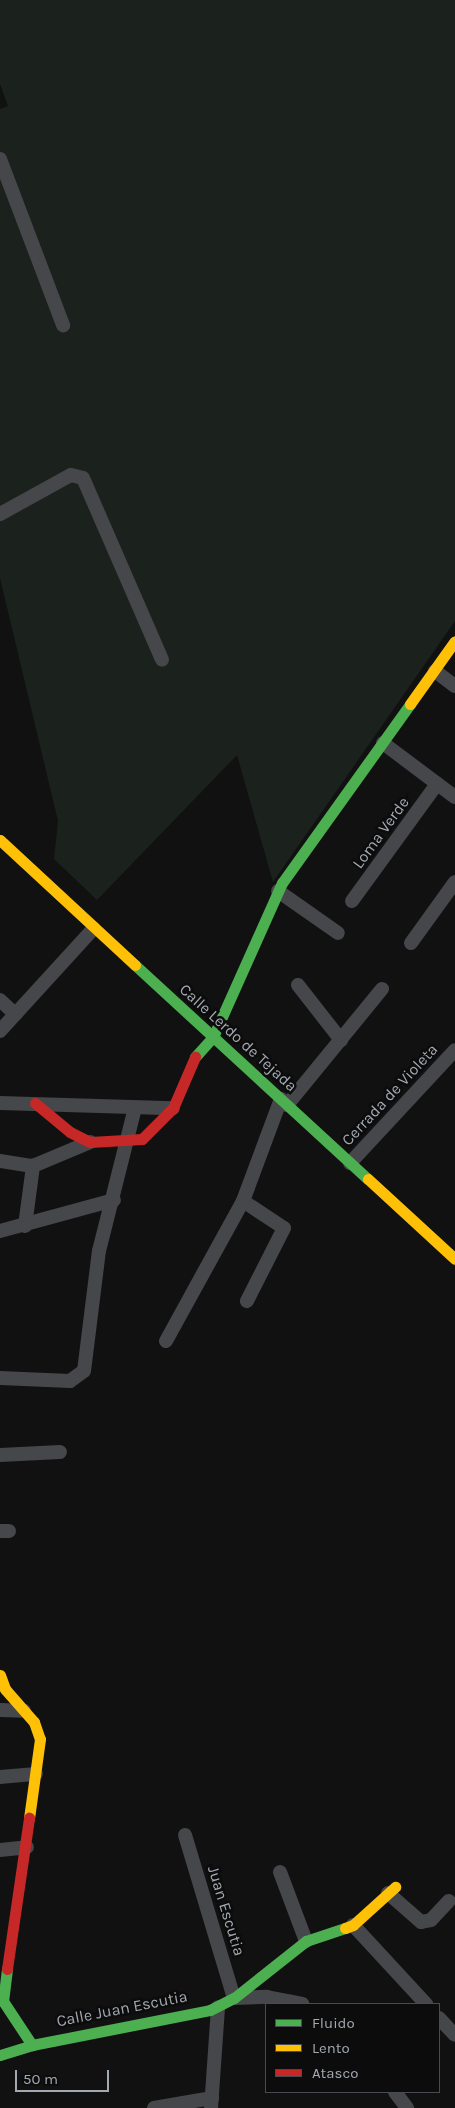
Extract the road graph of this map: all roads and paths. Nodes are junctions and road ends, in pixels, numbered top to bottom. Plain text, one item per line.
1 (0, 159) edge
2 (63, 325) dead end
3 (0, 514) edge
4 (455, 641) edge
5 (162, 660) dead end
6 (435, 671) junction
7 (455, 686) edge
8 (383, 743) junction
9 (437, 784) junction
10 (455, 797) edge
11 (0, 840) edge
12 (455, 882) edge
13 (278, 891) junction
14 (352, 901) dead end
15 (94, 928) junction
16 (338, 933) dead end
17 (411, 943) dead end
18 (298, 985) dead end
19 (382, 989) dead end
20 (0, 1000) edge
21 (15, 1014) junction
22 (0, 1031) edge
23 (213, 1037) junction
24 (341, 1040) junction
25 (455, 1050) edge
26 (284, 1102) junction
27 (0, 1103) edge
28 (35, 1103) junction
29 (135, 1108) junction
30 (173, 1108) junction
31 (90, 1142) junction
32 (127, 1142) junction
33 (0, 1161) edge
34 (350, 1163) junction
35 (33, 1166) junction
36 (114, 1200) junction
37 (243, 1201) junction
38 (24, 1226) junction
39 (0, 1231) edge
40 (455, 1259) edge
41 (247, 1301) dead end
42 (166, 1341) dead end
43 (0, 1378) edge
44 (60, 1452) dead end
45 (0, 1455) edge
46 (0, 1675) edge
47 (0, 1710) edge
48 (24, 1711) junction
49 (36, 1774) junction
50 (0, 1777) edge
51 (185, 1835) dead end
52 (27, 1847) junction
53 (0, 1850) edge
54 (280, 1872) dead end
55 (392, 1890) joint
56 (449, 1901) dead end
57 (353, 1925) junction
58 (306, 1941) junction
59 (234, 1998) junction
60 (297, 2003) edge
61 (425, 2003) edge
62 (218, 2007) junction
63 (440, 2019) edge
64 (455, 2035) edge
65 (32, 2044) junction
66 (0, 2055) edge
67 (395, 2093) edge
68 (211, 2103) edge
69 (154, 2108) edge
70 (408, 2108) edge

1 - 2 street
3 - 5 street
4 - 6 street
6 - 7 street
6 - 8 street
8 - 9 street
8 - 13 street
9 - 10 street
9 - 14 street, Loma Verde
11 - 15 street, Calle Lerdo de Tejada
12 - 17 street
13 - 16 street
13 - 23 street
15 - 21 street
15 - 23 street, Calle Lerdo de Tejada
18 - 24 street
19 - 24 street
20 - 21 street
21 - 22 street
23 - 26 street, Calle Lerdo de Tejada
23 - 30 street
24 - 26 street
25 - 34 street, Cerrada de Violeta
26 - 34 street, Calle Lerdo de Tejada
26 - 37 street
27 - 28 street
28 - 29 street
28 - 31 street
29 - 30 street
29 - 32 street
30 - 32 street
31 - 32 street
31 - 35 street
32 - 36 street
33 - 35 street
34 - 40 street, Calle Lerdo de Tejada
35 - 38 street
36 - 38 street
36 - 43 street
37 - 41 street
37 - 42 street
38 - 39 street
44 - 45 street
46 - 48 street
47 - 48 street
48 - 49 street
49 - 50 street
49 - 52 street
51 - 59 street, Juan Escutia
52 - 53 street
52 - 65 street
54 - 58 street
55 - 56 street
55 - 57 street
57 - 58 street, Calle Juan Escutia
57 - 61 street
58 - 59 street, Calle Juan Escutia
59 - 60 street
59 - 62 street, Calle Juan Escutia
62 - 65 street, Calle Juan Escutia
62 - 68 street
63 - 64 street
65 - 66 street
67 - 70 street
68 - 69 street

